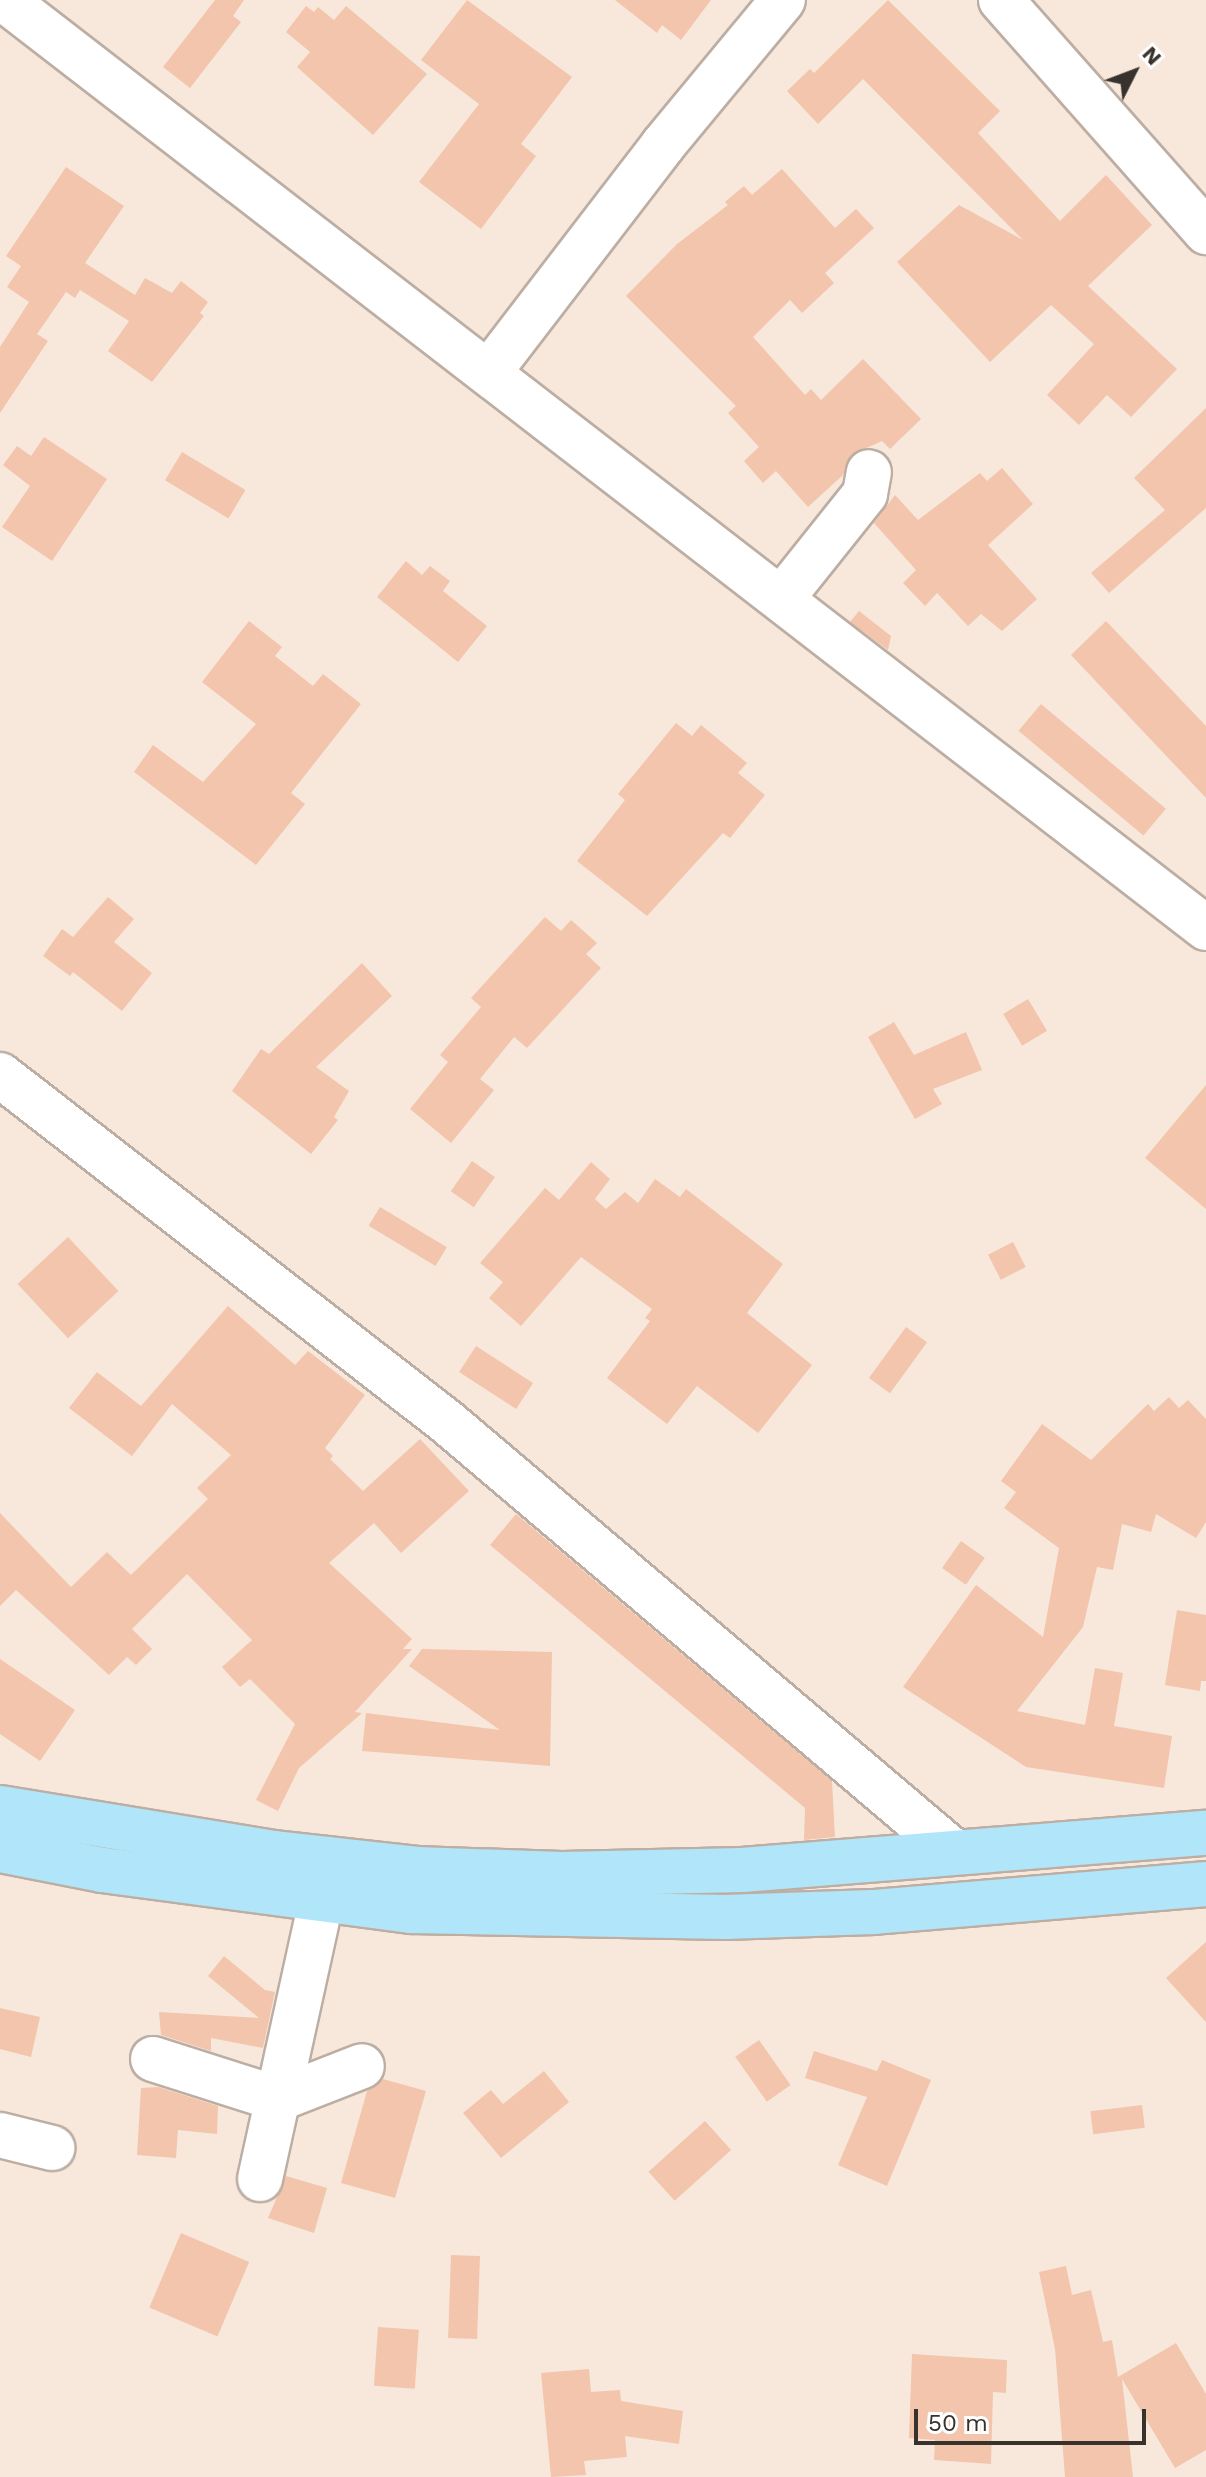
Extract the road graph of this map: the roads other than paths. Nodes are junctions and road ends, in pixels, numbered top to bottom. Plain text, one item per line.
1 (5, 0) edge
2 (783, 0) edge
3 (1001, 0) edge
4 (1206, 232) edge
5 (489, 372) junction
6 (869, 472) dead end
7 (782, 598) junction
8 (1206, 928) edge
9 (0, 1075) edge
10 (0, 1808) edge
11 (1206, 1833) edge
12 (0, 1850) edge
13 (954, 1852) junction
14 (1206, 1884) edge
15 (321, 1901) junction
16 (153, 2059) dead end
17 (362, 2066) dead end
18 (278, 2099) junction
19 (0, 2135) edge
20 (52, 2148) dead end
21 (260, 2179) dead end

1 - 5 street
2 - 5 street
3 - 4 street
5 - 7 street
6 - 7 street
7 - 8 street
9 - 13 street
10 - 13 main road
11 - 13 main road
12 - 15 main road
14 - 15 main road
15 - 18 street
16 - 18 street
17 - 18 street
18 - 21 street
19 - 20 street

